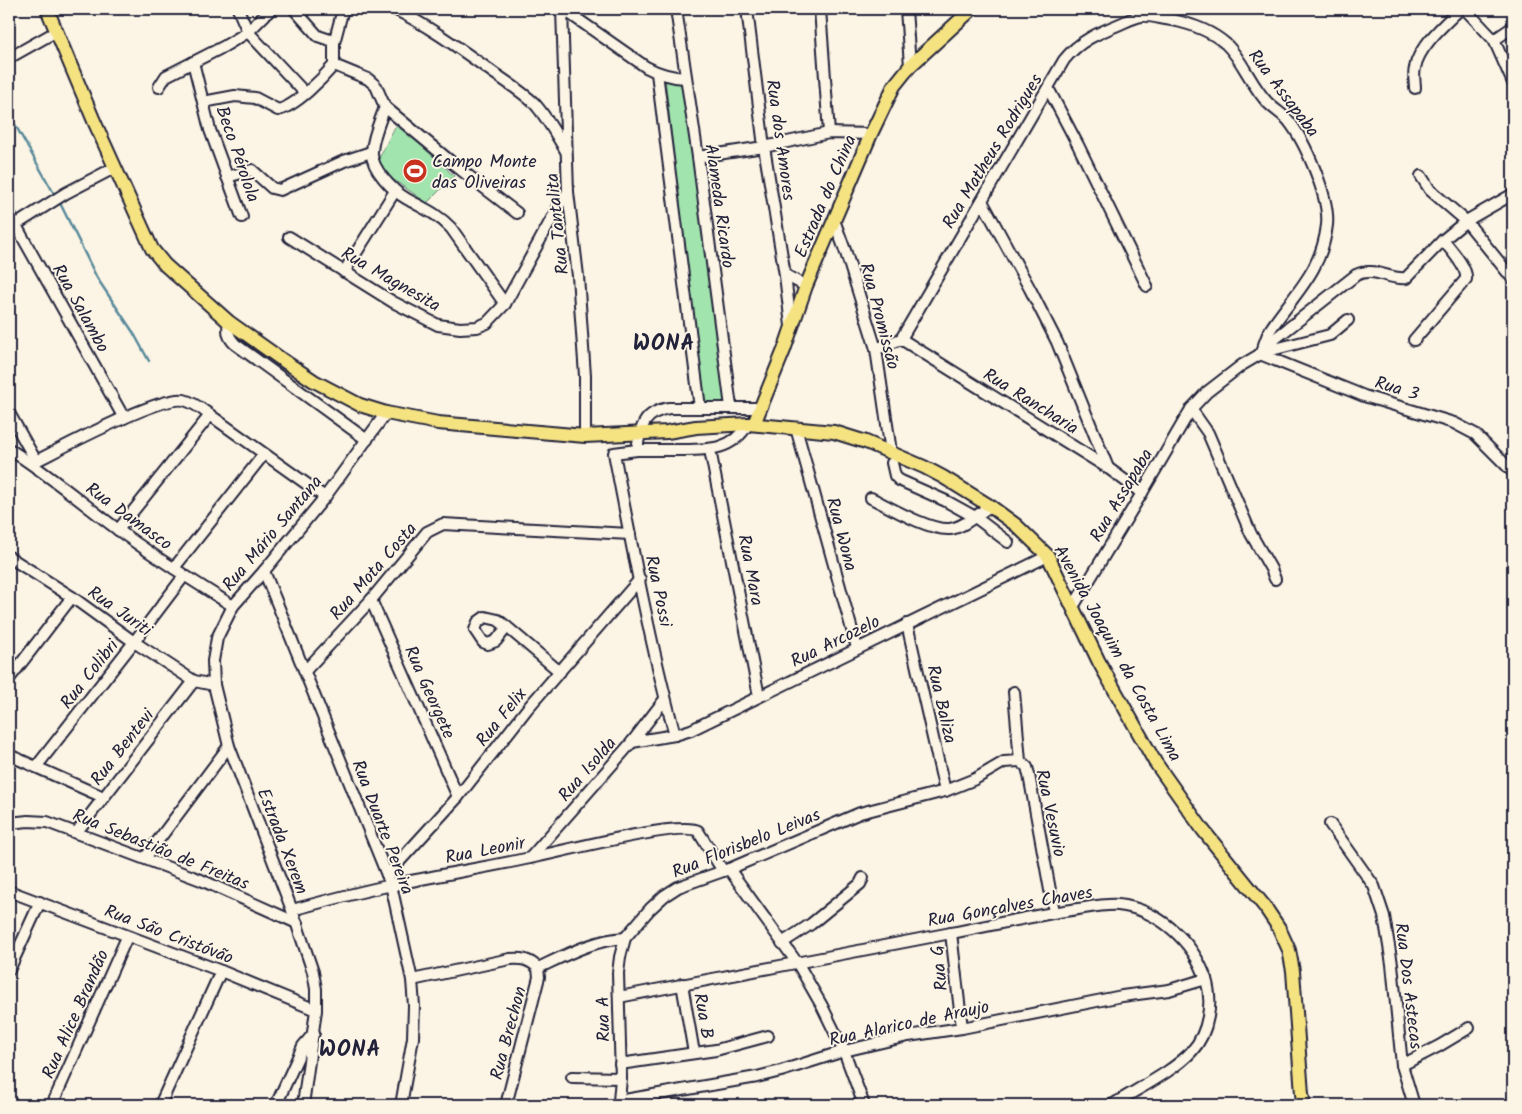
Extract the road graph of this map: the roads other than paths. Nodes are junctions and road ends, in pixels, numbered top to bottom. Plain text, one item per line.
1 (47, 9) edge
2 (238, 9) edge
3 (271, 9) edge
4 (294, 9) edge
5 (343, 9) edge
6 (394, 9) edge
7 (562, 9) edge
8 (676, 9) edge
9 (747, 9) edge
10 (820, 9) edge
11 (906, 9) edge
12 (972, 9) edge
13 (1460, 9) edge
14 (1465, 9) edge
15 (1172, 20) joint
16 (1513, 27) edge
17 (57, 31) junction
18 (248, 32) junction
19 (1494, 40) junction
20 (334, 43) junction
21 (9, 58) edge
22 (193, 62) junction
23 (334, 65) junction
24 (910, 66) junction
25 (658, 73) junction
26 (685, 78) junction
27 (1513, 83) edge
28 (159, 87) dead end
29 (1048, 88) junction
30 (1415, 88) dead end
31 (305, 93) junction
32 (203, 102) junction
33 (385, 107) junction
34 (829, 133) junction
35 (871, 134) junction
36 (764, 147) junction
37 (371, 152) junction
38 (567, 152) junction
39 (698, 156) junction
40 (114, 168) junction
41 (1421, 176) dead end
42 (227, 177) junction
43 (395, 191) junction
44 (568, 192) junction
45 (1513, 194) edge
46 (982, 201) junction
47 (518, 213) dead end
48 (9, 214) edge
49 (242, 217) dead end
50 (834, 220) junction
51 (1466, 221) junction
52 (12, 227) edge
53 (290, 237) dead end
54 (1443, 240) junction
55 (344, 272) junction
56 (785, 275) junction
57 (1513, 279) edge
58 (806, 286) junction
59 (1147, 286) dead end
60 (506, 304) junction
61 (1348, 320) dead end
62 (229, 322) junction
63 (791, 326) junction
64 (901, 339) junction
65 (1414, 340) dead end
66 (876, 349) junction
67 (1262, 353) junction
68 (731, 407) junction
69 (700, 408) junction
70 (760, 408) junction
71 (1191, 409) junction
72 (9, 413) edge
73 (210, 414) junction
74 (386, 414) junction
75 (124, 418) junction
76 (751, 424) junction
77 (796, 428) junction
78 (639, 434) junction
79 (624, 435) junction
80 (585, 436) junction
81 (367, 440) junction
82 (9, 449) edge
83 (710, 450) junction
84 (631, 451) junction
85 (264, 454) junction
86 (891, 457) junction
87 (36, 463) junction
88 (1108, 468) junction
89 (1513, 472) edge
90 (1142, 493) junction
91 (324, 497) junction
92 (870, 498) dead end
93 (990, 506) junction
94 (974, 517) junction
95 (118, 530) junction
96 (630, 534) junction
97 (1008, 542) dead end
98 (1048, 556) junction
99 (9, 558) edge
100 (174, 568) junction
101 (264, 571) junction
102 (184, 576) junction
103 (640, 579) junction
104 (1275, 579) dead end
105 (72, 597) junction
106 (372, 600) junction
107 (1073, 600) junction
108 (232, 606) junction
109 (907, 624) junction
110 (507, 627) dead end
111 (134, 642) junction
112 (857, 648) junction
113 (305, 671) junction
114 (560, 672) junction
115 (9, 679) edge
116 (194, 681) junction
117 (214, 685) junction
118 (1014, 692) dead end
119 (759, 696) junction
120 (665, 699) junction
121 (675, 735) junction
122 (632, 742) junction
123 (230, 746) junction
124 (9, 755) edge
125 (1020, 761) junction
126 (36, 767) junction
127 (945, 791) junction
128 (103, 796) junction
129 (458, 797) junction
130 (9, 823) edge
131 (1330, 824) dead end
132 (76, 833) junction
133 (145, 858) junction
134 (530, 858) junction
135 (726, 870) junction
136 (387, 875) junction
137 (863, 878) dead end
138 (391, 885) junction
139 (9, 891) edge
140 (40, 902) junction
141 (292, 910) junction
142 (1054, 912) junction
143 (297, 923) junction
144 (951, 933) junction
145 (127, 937) junction
146 (625, 938) junction
147 (782, 943) junction
148 (798, 964) junction
149 (538, 968) junction
150 (9, 970) edge
151 (221, 971) junction
152 (1206, 979) junction
153 (412, 980) junction
154 (682, 984) junction
155 (619, 997) junction
156 (316, 1010) junction
157 (962, 1028) junction
158 (1469, 1028) dead end
159 (314, 1033) junction
160 (768, 1036) dead end
161 (844, 1050) junction
162 (694, 1054) junction
163 (620, 1064) junction
164 (1402, 1065) junction
165 (572, 1077) dead end
166 (621, 1078) junction
167 (618, 1103) edge
168 (52, 1105) edge
169 (160, 1105) edge
170 (276, 1105) edge
171 (303, 1105) edge
172 (401, 1105) edge
173 (506, 1105) edge
174 (864, 1105) edge
175 (1112, 1105) edge
176 (1304, 1105) edge
177 (1414, 1105) edge

1 - 17 main road, Avenida Joaquim da Costa Lima
2 - 18 street
3 - 18 street
4 - 20 street
5 - 20 street
6 - 38 street
7 - 25 street
7 - 38 street, Rua Tantalita
8 - 26 street, Alameda Ricardo
9 - 36 street, Rua dos Amores
10 - 34 street
11 - 24 street
12 - 24 main road, Estrada do China
13 - 30 street
14 - 19 street
15 - 29 street, Rua Matheus Rodrigues
15 - 67 street, Rua Assapaba
16 - 19 street
17 - 21 street
17 - 40 main road, Avenida Joaquim da Costa Lima
18 - 22 street
18 - 31 street
19 - 27 street
20 - 23 street
22 - 28 street
22 - 32 street, Beco Pérolola
23 - 31 street
23 - 33 street
24 - 35 main road, Estrada do China
25 - 26 street
25 - 69 street
26 - 39 street, Alameda Ricardo
29 - 46 street, Rua Matheus Rodrigues
29 - 59 street
31 - 32 street
32 - 42 street, Beco Pérolola
33 - 37 street
33 - 47 street
34 - 35 street
34 - 36 street
35 - 50 main road, Estrada do China
36 - 39 street
36 - 56 street, Rua dos Amores
37 - 42 street
37 - 43 street
38 - 44 street, Rua Tantalita
39 - 68 street, Alameda Ricardo
40 - 52 street
40 - 62 main road, Avenida Joaquim da Costa Lima
41 - 51 street
42 - 49 street, Beco Pérolola
43 - 55 street
43 - 60 street
44 - 60 street, Rua Magnesita
44 - 80 street, Rua Tantalita
45 - 51 street
46 - 64 street, Rua Matheus Rodrigues
46 - 88 street
48 - 52 street, Rua Salambo
50 - 58 main road, Estrada do China
50 - 66 street, Rua Promissão
51 - 54 street
51 - 57 street
52 - 75 street, Rua Salambo
53 - 55 street, Rua Magnesita
54 - 65 street
54 - 67 street
55 - 60 street, Rua Magnesita
56 - 58 street
56 - 63 street, Rua dos Amores
58 - 63 main road, Estrada do China
61 - 67 street
62 - 74 main road, Avenida Joaquim da Costa Lima
62 - 81 street
63 - 70 main road, Estrada do China
64 - 66 street
64 - 88 street, Rua Rancharia
66 - 86 street, Rua Promissão
67 - 71 street, Rua Assapaba
67 - 89 street, Rua 3
68 - 69 street
68 - 70 street
69 - 78 street
70 - 76 main road, Estrada do China
71 - 90 street, Rua Assapaba
71 - 104 street
72 - 87 street
73 - 75 street
73 - 85 street
73 - 95 street
74 - 80 main road, Avenida Joaquim da Costa Lima
74 - 81 street, Rua Mário Santana
75 - 87 street
76 - 77 main road, Avenida Joaquim da Costa Lima
76 - 78 main road, Avenida Joaquim da Costa Lima
76 - 83 street
77 - 86 main road, Avenida Joaquim da Costa Lima
77 - 112 street, Rua Wona
78 - 79 main road, Avenida Joaquim da Costa Lima
78 - 84 street
79 - 80 main road, Avenida Joaquim da Costa Lima
79 - 84 street
81 - 91 street, Rua Mário Santana
82 - 87 street, Rua Damasco
83 - 84 street
83 - 119 street, Rua Mara
84 - 96 street, Rua Possi
85 - 91 street
85 - 100 street
86 - 93 main road, Avenida Joaquim da Costa Lima
86 - 94 street
87 - 95 street, Rua Damasco
88 - 90 street, Rua Rancharia
90 - 107 street, Rua Assapaba
91 - 101 street, Rua Mário Santana
92 - 94 street
93 - 94 street
93 - 98 main road, Avenida Joaquim da Costa Lima
94 - 97 street
95 - 100 street, Rua Damasco
96 - 103 street, Rua Possi
96 - 106 street, Rua Mota Costa
98 - 107 main road, Avenida Joaquim da Costa Lima
98 - 109 street, Rua Arcozelo
99 - 105 street, Rua Juriti
100 - 102 street, Rua Damasco
101 - 108 street, Rua Mário Santana
101 - 113 street, Rua Duarte Pereira
102 - 108 street, Rua Damasco
102 - 111 street, Rua Colibri
103 - 114 street, Rua Felix
103 - 120 street, Rua Possi
105 - 111 street, Rua Juriti
105 - 115 street
106 - 113 street, Rua Mota Costa
106 - 129 street, Rua Georgete
107 - 176 main road, Avenida Joaquim da Costa Lima
108 - 117 street, Rua Mário Santana
109 - 112 street, Rua Arcozelo
109 - 127 street, Rua Baliza
110 - 114 street
111 - 116 street, Rua Juriti
111 - 126 street, Rua Colibri
112 - 119 street, Rua Arcozelo
113 - 136 street, Rua Duarte Pereira
114 - 129 street, Rua Felix
116 - 117 street, Rua Juriti
116 - 128 street, Rua Bentevi
117 - 123 street, Estrada Xerem
118 - 125 street, Rua Vesuvio
119 - 121 street, Rua Arcozelo
120 - 121 street, Rua Possi
120 - 122 street, Rua Isolda
121 - 122 street, Rua Arcozelo
122 - 134 street, Rua Isolda
123 - 133 street
123 - 141 street, Estrada Xerem
124 - 126 street
125 - 127 street, Rua Florisbelo Leivas
125 - 142 street, Rua Vesuvio
126 - 128 street
127 - 135 street, Rua Florisbelo Leivas
128 - 132 street, Rua Bentevi
129 - 136 street, Rua Felix
130 - 132 street, Rua Sebastião de Freitas
131 - 164 street, Rua Dos Astecas
132 - 133 street, Rua Sebastião de Freitas
133 - 143 street, Rua Sebastião de Freitas
134 - 135 street, Rua Leonir
134 - 138 street, Rua Leonir
135 - 146 street, Rua Florisbelo Leivas
135 - 147 street
136 - 138 street, Rua Duarte Pereira
137 - 147 street
138 - 141 street, Rua Leonir
138 - 153 street, Rua Duarte Pereira
139 - 140 street, Rua São Cristóvão
140 - 145 street, Rua São Cristóvão
140 - 150 street
141 - 143 street, Estrada Xerem
142 - 144 street, Rua Gonçalves Chaves
142 - 152 street, Rua Gonçalves Chaves
143 - 156 street, Estrada Xerem
144 - 148 street, Rua Gonçalves Chaves
144 - 157 street, Rua G
145 - 151 street, Rua São Cristóvão
145 - 168 street, Rua Alice Brandão
146 - 149 street
146 - 155 street, Rua A
147 - 148 street
148 - 154 street, Rua Gonçalves Chaves
148 - 161 street
149 - 153 street
149 - 173 street, Rua Brechon
151 - 156 street, Rua São Cristóvão
151 - 169 street
152 - 157 street, Rua Alarico de Araujo
152 - 175 street, Rua Gonçalves Chaves
153 - 172 street, Rua Duarte Pereira
154 - 155 street, Rua Gonçalves Chaves
154 - 162 street, Rua B
155 - 163 street, Rua A
156 - 159 street, Estrada Xerem
157 - 161 street, Rua Alarico de Araujo
158 - 164 street
159 - 170 street
159 - 171 street, Estrada Xerem
160 - 162 street
161 - 167 street, Rua Alarico de Araujo
161 - 174 street
162 - 163 street
163 - 166 street, Rua A
164 - 177 street, Rua Dos Astecas
165 - 166 street
166 - 167 street, Rua A

